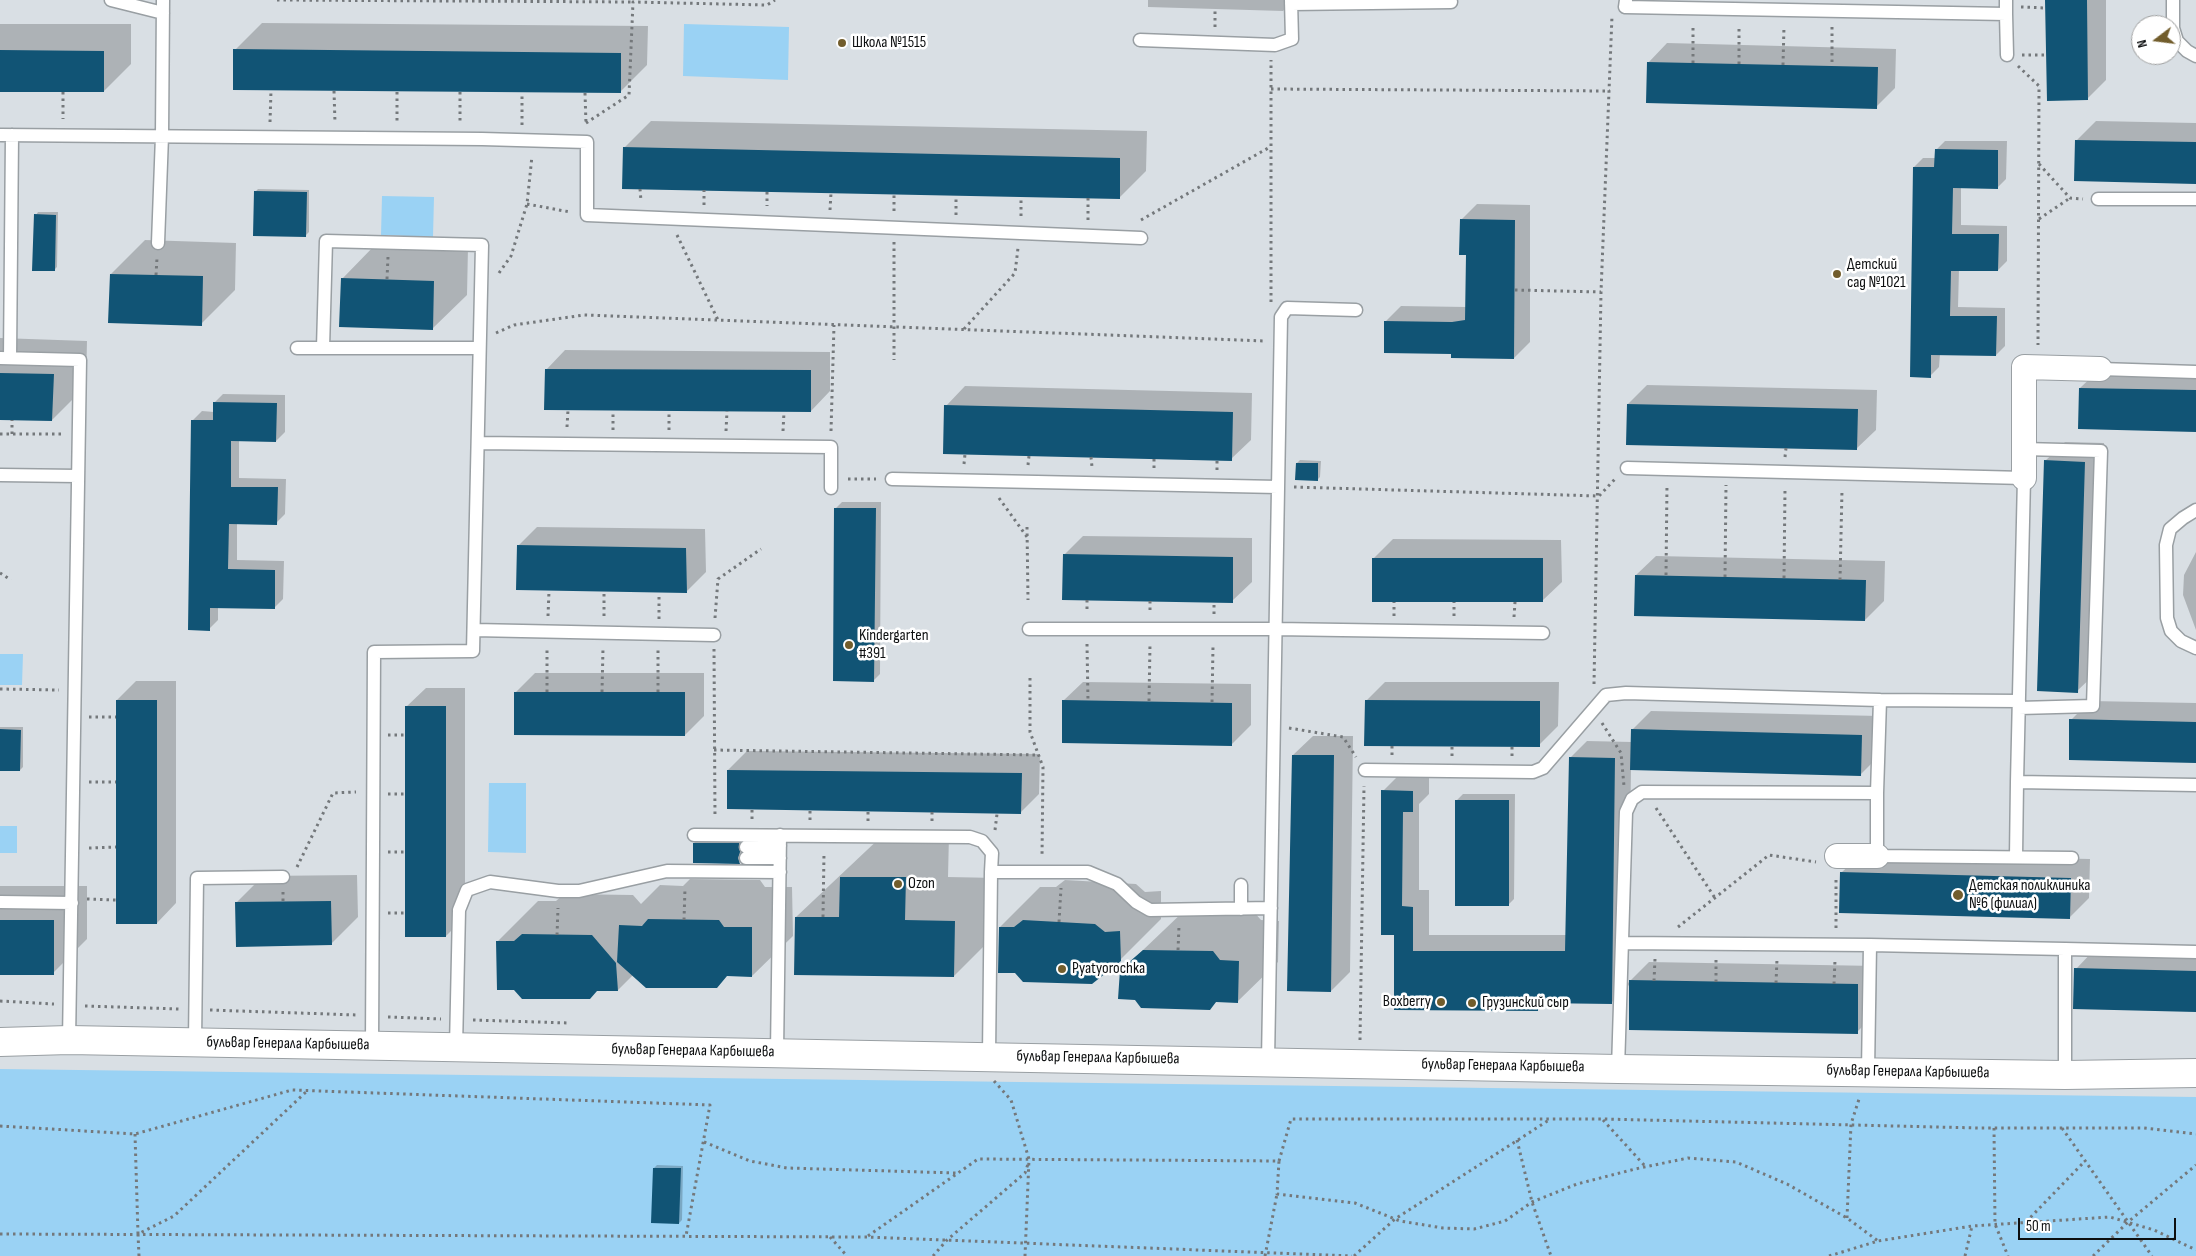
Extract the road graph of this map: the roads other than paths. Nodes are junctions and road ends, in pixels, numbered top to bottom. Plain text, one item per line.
1 (111, 0) edge
2 (1626, 0) edge
3 (2173, 0) edge
4 (1292, 2) edge
5 (1451, 2) dead end
6 (163, 6) edge
7 (2006, 7) edge
8 (1140, 40) dead end
9 (2007, 55) road end
10 (2196, 56) edge
11 (6, 135) edge
12 (162, 136) junction
13 (2098, 199) road end
14 (2196, 199) edge
15 (1141, 238) dead end
16 (158, 243) dead end
17 (1356, 310) dead end
18 (479, 344) junction
19 (297, 348) dead end
20 (323, 348) junction
21 (5, 358) edge
22 (2100, 370) joint
23 (2196, 372) edge
24 (478, 443) junction
25 (2024, 450) junction
26 (1627, 468) road end
27 (0, 475) edge
28 (78, 476) junction
29 (2024, 478) junction
30 (892, 479) road end
31 (831, 483) road end
32 (1278, 487) junction
33 (2196, 510) edge
34 (1029, 629) dead end
35 (1275, 629) junction
36 (474, 630) junction
37 (1543, 633) dead end
38 (714, 635) road end
39 (2196, 648) edge
40 (1880, 700) junction
41 (2019, 704) junction
42 (1365, 770) road end
43 (2017, 782) junction
44 (2196, 785) edge
45 (1877, 793) junction
46 (694, 835) dead end
47 (780, 846) junction
48 (746, 853) dead end
49 (1877, 856) junction
50 (2016, 857) junction
51 (2072, 858) dead end
52 (1837, 861) road end
53 (780, 872) junction
54 (991, 872) junction
55 (283, 877) road end
56 (1241, 885) dead end
57 (72, 900) junction
58 (0, 902) edge
59 (1241, 908) junction
60 (1271, 908) junction
61 (1622, 943) junction
62 (1870, 945) junction
63 (2065, 949) junction
64 (2196, 952) edge
65 (70, 1040) junction
66 (0, 1042) edge
67 (195, 1042) junction
68 (372, 1045) junction
69 (456, 1047) junction
70 (777, 1052) junction
71 (980, 1056) junction
72 (1268, 1061) junction
73 (1618, 1069) junction
74 (1868, 1072) junction
75 (2196, 1073) edge
76 (2065, 1075) junction

1 - 6 lane
2 - 7 lane
3 - 10 lane
4 - 5 lane
4 - 8 lane
6 - 12 lane
7 - 9 lane
11 - 12 lane
11 - 21 lane
12 - 15 lane
12 - 16 lane
13 - 14 lane
17 - 32 lane
18 - 20 lane
18 - 20 lane
18 - 24 lane
19 - 20 lane
21 - 28 lane
22 - 23 lane
22 - 25 street
24 - 31 lane
24 - 36 lane
25 - 29 street
25 - 41 lane
26 - 29 lane
27 - 28 lane
28 - 57 lane
29 - 41 lane
30 - 32 lane
32 - 35 lane
33 - 39 lane
34 - 35 lane
35 - 37 lane
35 - 60 lane
36 - 38 lane
36 - 68 lane
40 - 41 lane
40 - 42 lane
40 - 45 lane
41 - 43 lane
43 - 44 lane
43 - 50 lane
45 - 49 lane
45 - 61 lane
46 - 47 lane
47 - 48 lane
47 - 53 lane
47 - 54 lane
49 - 50 lane
49 - 52 street
50 - 51 lane
53 - 69 lane
53 - 70 lane
54 - 59 lane
54 - 71 lane
55 - 67 lane
56 - 59 lane
57 - 58 lane
57 - 65 lane
59 - 60 lane
60 - 72 lane
61 - 62 lane
61 - 73 lane
62 - 63 lane
62 - 74 lane
63 - 64 lane
63 - 76 lane
65 - 66 street, бульвар Генерала Карбышева
65 - 67 street, бульвар Генерала Карбышева
67 - 68 street, бульвар Генерала Карбышева
68 - 69 street, бульвар Генерала Карбышева
69 - 70 street, бульвар Генерала Карбышева
70 - 71 street, бульвар Генерала Карбышева
71 - 72 street, бульвар Генерала Карбышева
72 - 73 street, бульвар Генерала Карбышева
73 - 74 street, бульвар Генерала Карбышева
74 - 76 street, бульвар Генерала Карбышева
75 - 76 street, бульвар Генерала Карбышева

